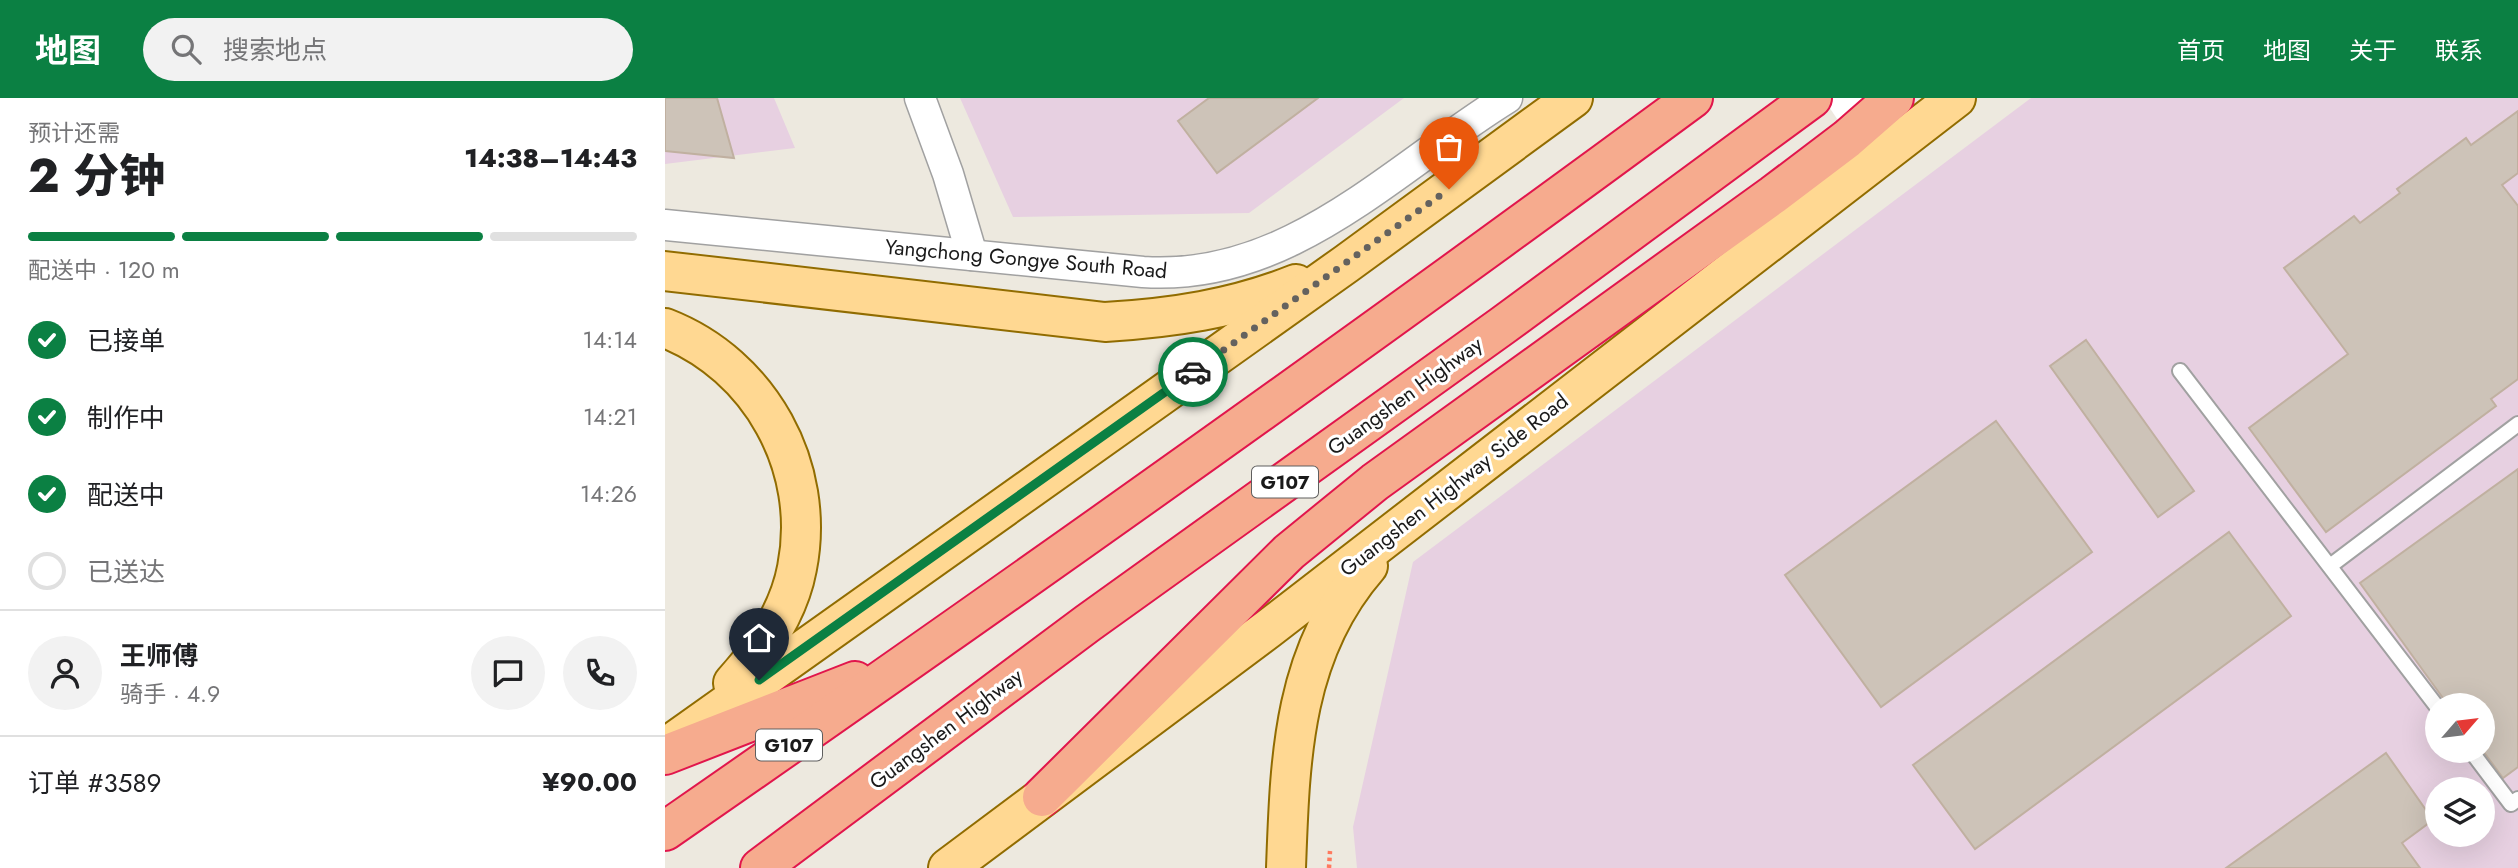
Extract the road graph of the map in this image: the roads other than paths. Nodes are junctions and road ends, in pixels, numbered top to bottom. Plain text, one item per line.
1 (920, 98) edge
2 (1507, 98) edge
3 (1573, 98) edge
4 (1693, 98) edge
5 (1812, 98) edge
6 (1894, 98) edge
7 (1956, 98) edge
8 (665, 225) edge
9 (972, 255) junction
10 (1346, 264) junction
11 (665, 271) edge
12 (665, 328) edge
13 (2180, 371) dead end
14 (2518, 424) edge
15 (1421, 511) junction
16 (2330, 566) junction
17 (913, 659) junction
18 (2427, 693) edge
19 (679, 738) edge
20 (665, 755) edge
21 (2480, 763) edge
22 (1042, 797) junction
23 (2518, 799) edge
24 (665, 831) edge
25 (760, 868) edge
26 (948, 868) edge
27 (1286, 868) edge

1 - 9 street
2 - 9 street, Yangchong Gongye South Road
3 - 10 main road
4 - 17 highway, G107
5 - 25 highway, Guangshen Highway / G107
6 - 22 highway
7 - 15 main road, Guangshen Highway Side Road
8 - 9 street, Yangchong Gongye South Road
10 - 11 main road
10 - 19 main road
12 - 19 main road
13 - 16 lane
14 - 16 lane
15 - 22 main road, Guangshen Highway Side Road
15 - 27 main road
16 - 18 lane
17 - 20 highway
17 - 24 highway, G107
21 - 23 lane
22 - 26 main road, Guangshen Highway Side Road

